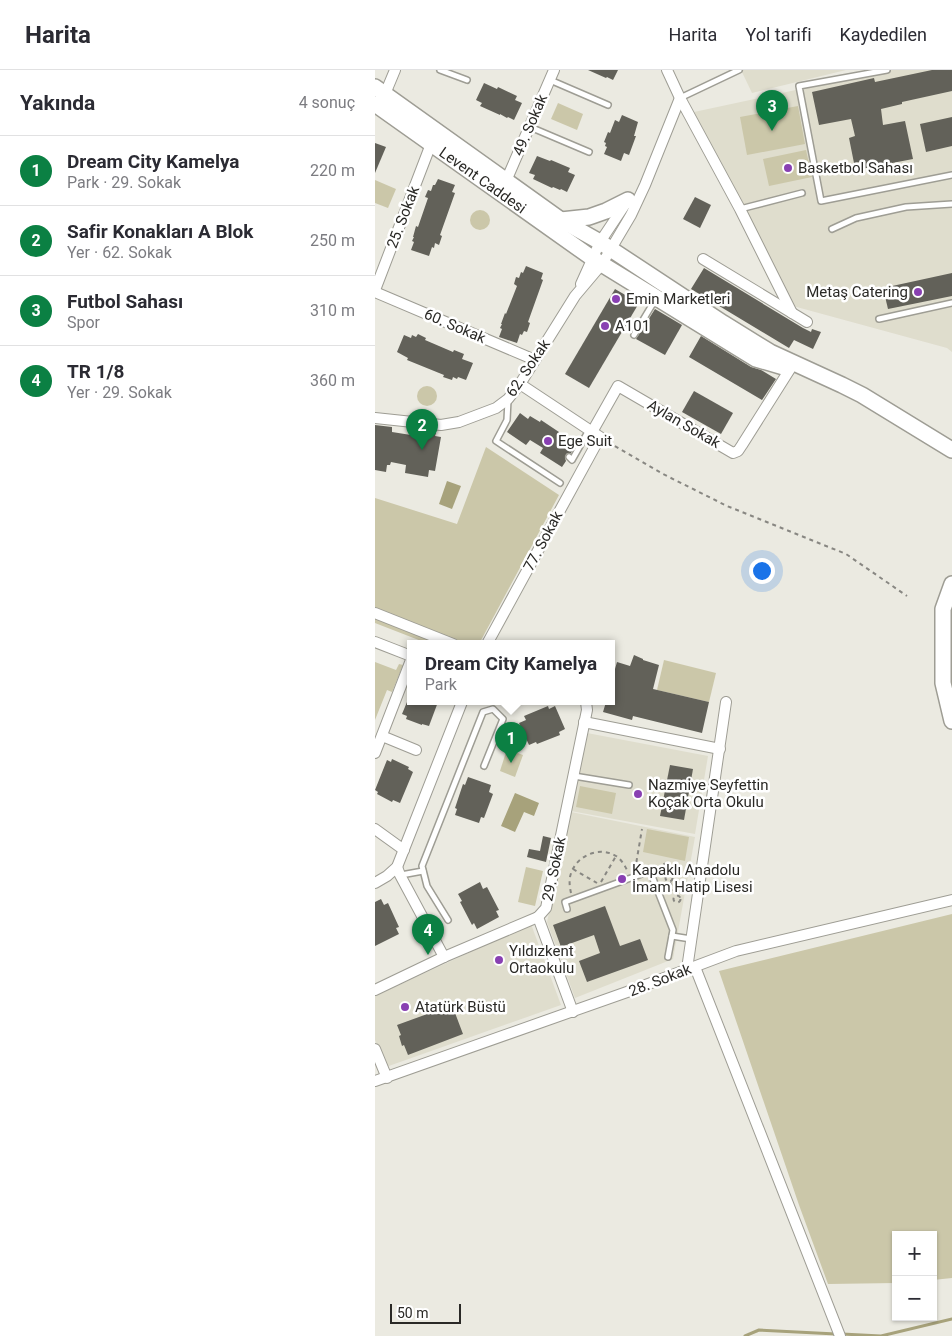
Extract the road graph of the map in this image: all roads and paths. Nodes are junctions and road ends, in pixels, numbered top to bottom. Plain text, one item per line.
1 (395, 70) edge
2 (440, 70) edge
3 (667, 70) edge
4 (739, 70) edge
5 (887, 70) edge
6 (552, 75) edge
7 (467, 80) dead end
8 (378, 95) edge
9 (680, 98) junction
10 (608, 105) dead end
11 (530, 128) junction
12 (431, 144) junction
13 (589, 152) dead end
14 (952, 175) edge
15 (506, 181) junction
16 (645, 185) junction
17 (802, 193) dead end
18 (628, 200) junction
19 (952, 204) edge
20 (740, 209) junction
21 (561, 220) junction
22 (832, 228) dead end
23 (605, 246) junction
24 (703, 259) dead end
25 (597, 261) junction
26 (379, 265) edge
27 (375, 291) edge
28 (657, 297) junction
29 (952, 302) edge
30 (792, 313) junction
31 (879, 319) dead end
32 (807, 322) dead end
33 (633, 335) dead end
34 (535, 360) junction
35 (790, 369) junction
36 (520, 384) junction
37 (842, 385) junction
38 (508, 399) junction
39 (375, 418) edge
40 (594, 433) junction
41 (952, 450) edge
42 (569, 457) dead end
43 (560, 483) dead end
44 (952, 584) edge
45 (907, 596) dead end
46 (375, 613) edge
47 (443, 640) edge
48 (489, 640) edge
49 (375, 642) edge
50 (407, 654) edge
51 (407, 670) edge
52 (727, 702) dead end
53 (461, 705) edge
54 (586, 705) edge
55 (952, 721) edge
56 (584, 722) junction
57 (381, 736) junction
58 (719, 749) junction
59 (416, 750) dead end
60 (375, 753) edge
61 (484, 766) dead end
62 (573, 776) junction
63 (629, 785) dead end
64 (375, 828) edge
65 (642, 830) dead end
66 (404, 850) junction
67 (616, 856) junction
68 (664, 864) dead end
69 (573, 869) junction
70 (399, 871) junction
71 (423, 871) junction
72 (668, 874) junction
73 (633, 878) junction
74 (670, 881) junction
75 (375, 883) edge
76 (676, 896) dead end
77 (573, 899) junction
78 (952, 900) edge
79 (567, 909) dead end
80 (538, 917) junction
81 (448, 920) dead end
82 (672, 936) junction
83 (692, 940) junction
84 (444, 957) junction
85 (668, 957) dead end
86 (691, 968) junction
87 (375, 990) edge
88 (573, 1012) junction
89 (375, 1049) edge
90 (387, 1078) junction
91 (375, 1082) edge
92 (840, 1336) edge

1 - 8 street
2 - 7 lane
3 - 9 street
4 - 9 lane
5 - 14 lane
6 - 10 lane
6 - 11 street, 49. Sokak
8 - 12 street, Levent Caddesi
8 - 15 street
9 - 16 street, 62. Sokak
9 - 20 street
11 - 13 lane
11 - 15 street, 49. Sokak
12 - 25 street, Levent Caddesi
12 - 26 street, 25. Sokak
15 - 21 street
16 - 18 street, 62. Sokak
16 - 23 street, 62. Sokak
17 - 20 lane
18 - 21 street
18 - 23 street, 62. Sokak
19 - 22 lane
20 - 30 street
21 - 23 street
23 - 25 street, 62. Sokak
23 - 37 street
24 - 30 street
25 - 28 street, Levent Caddesi
25 - 34 street, 62. Sokak
26 - 27 street, 25. Sokak
27 - 34 street, 60. Sokak
28 - 33 lane
28 - 35 street, Levent Caddesi
29 - 31 lane
30 - 32 street
34 - 36 street, 62. Sokak
35 - 37 street, Levent Caddesi
35 - 40 street, Aylan Sokak
36 - 38 street, 62. Sokak
36 - 40 street
37 - 41 street
38 - 39 street, 62. Sokak
38 - 43 lane
40 - 42 lane
40 - 45 path
40 - 48 street, 77. Sokak
44 - 55 street
46 - 47 street
49 - 50 street
51 - 57 street
52 - 58 street
53 - 66 street
54 - 56 street, 29. Sokak
56 - 58 street
56 - 62 street, 29. Sokak
57 - 59 street
57 - 60 street
58 - 83 street
61 - 71 lane
62 - 63 lane
62 - 80 street, 29. Sokak
64 - 66 street
65 - 73 path
66 - 70 street
67 - 69 path
67 - 69 path
67 - 73 path
68 - 72 path
69 - 77 path
70 - 71 lane
70 - 75 street
70 - 84 street
71 - 81 lane
72 - 74 path
72 - 74 path
73 - 77 lane
73 - 82 lane
74 - 76 path
77 - 79 lane
78 - 86 street, 28. Sokak
80 - 84 street, 29. Sokak
80 - 88 street
82 - 83 lane
82 - 85 lane
83 - 86 street
84 - 87 street, 29. Sokak
86 - 88 street, 28. Sokak
86 - 92 street
88 - 90 street, 28. Sokak
89 - 90 street
90 - 91 street, 28. Sokak

